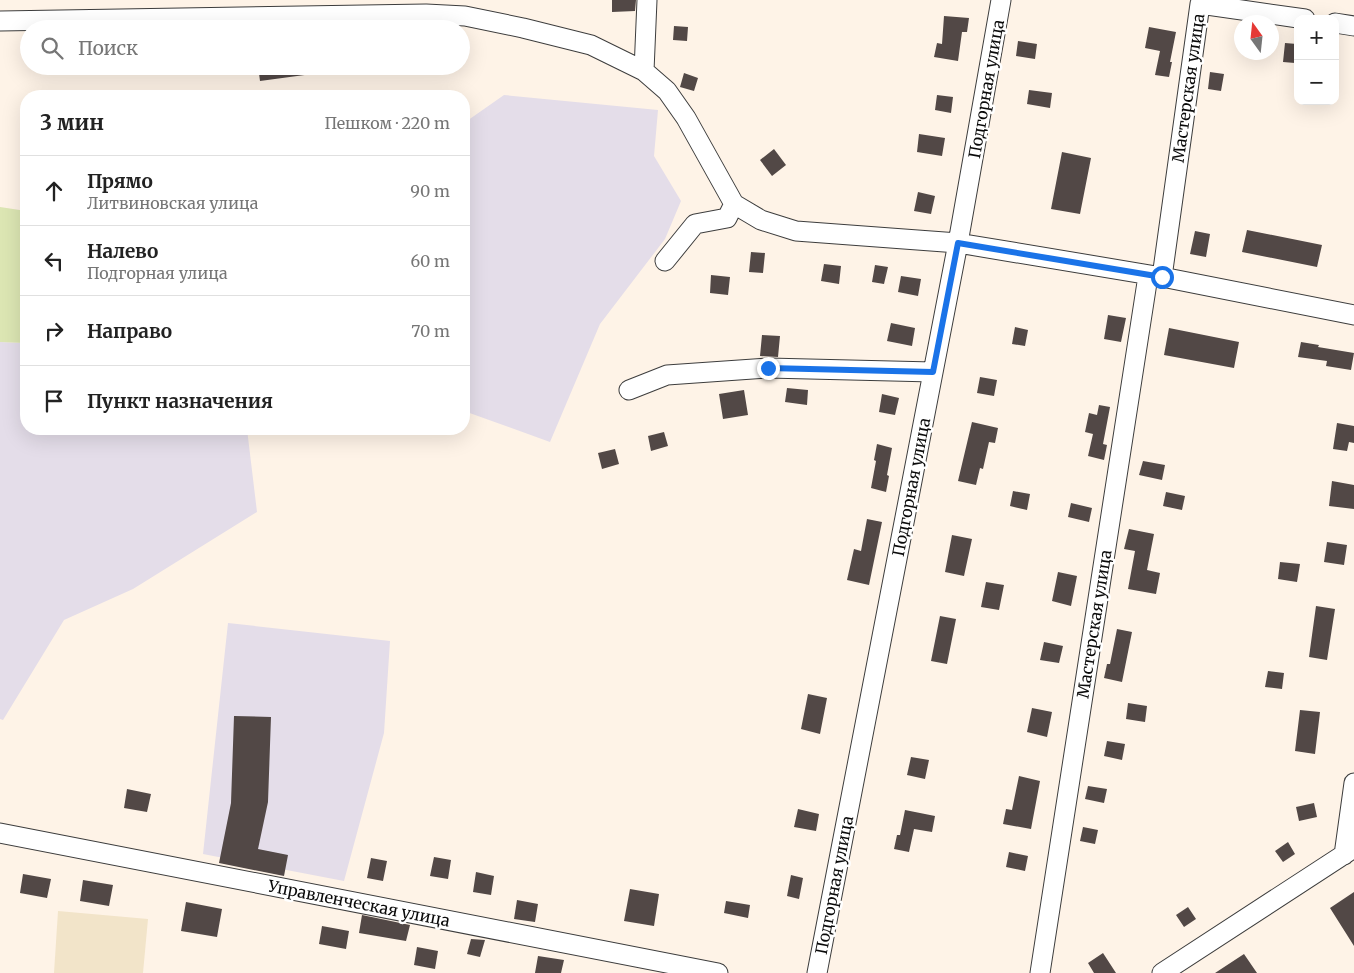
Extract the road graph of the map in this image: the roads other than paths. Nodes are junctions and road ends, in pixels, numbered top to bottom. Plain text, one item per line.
1 (648, 0) edge
2 (1001, 0) edge
3 (422, 7) edge
4 (1294, 17) edge
5 (56, 20) edge
6 (20, 21) edge
7 (0, 22) edge
8 (1339, 24) edge
9 (1354, 26) edge
10 (644, 71) junction
11 (734, 204) junction
12 (958, 243) junction
13 (665, 261) dead end
14 (1155, 276) junction
15 (1354, 315) edge
16 (933, 372) junction
17 (630, 390) dead end
18 (1354, 783) edge
19 (0, 833) edge
20 (1349, 851) edge
21 (708, 972) edge
22 (817, 973) edge
23 (1040, 973) edge
24 (1162, 973) edge

1 - 10 street
2 - 12 street, Подгорная улица
3 - 5 street
3 - 10 street
4 - 14 street, Мастерская улица
6 - 7 street
8 - 9 street
10 - 11 street
11 - 12 street
11 - 13 street
12 - 14 street
12 - 16 street, Подгорная улица
14 - 15 street
14 - 23 street, Мастерская улица
16 - 17 street
16 - 22 street, Подгорная улица
18 - 20 street
19 - 21 street, Управленческая улица
20 - 24 street

